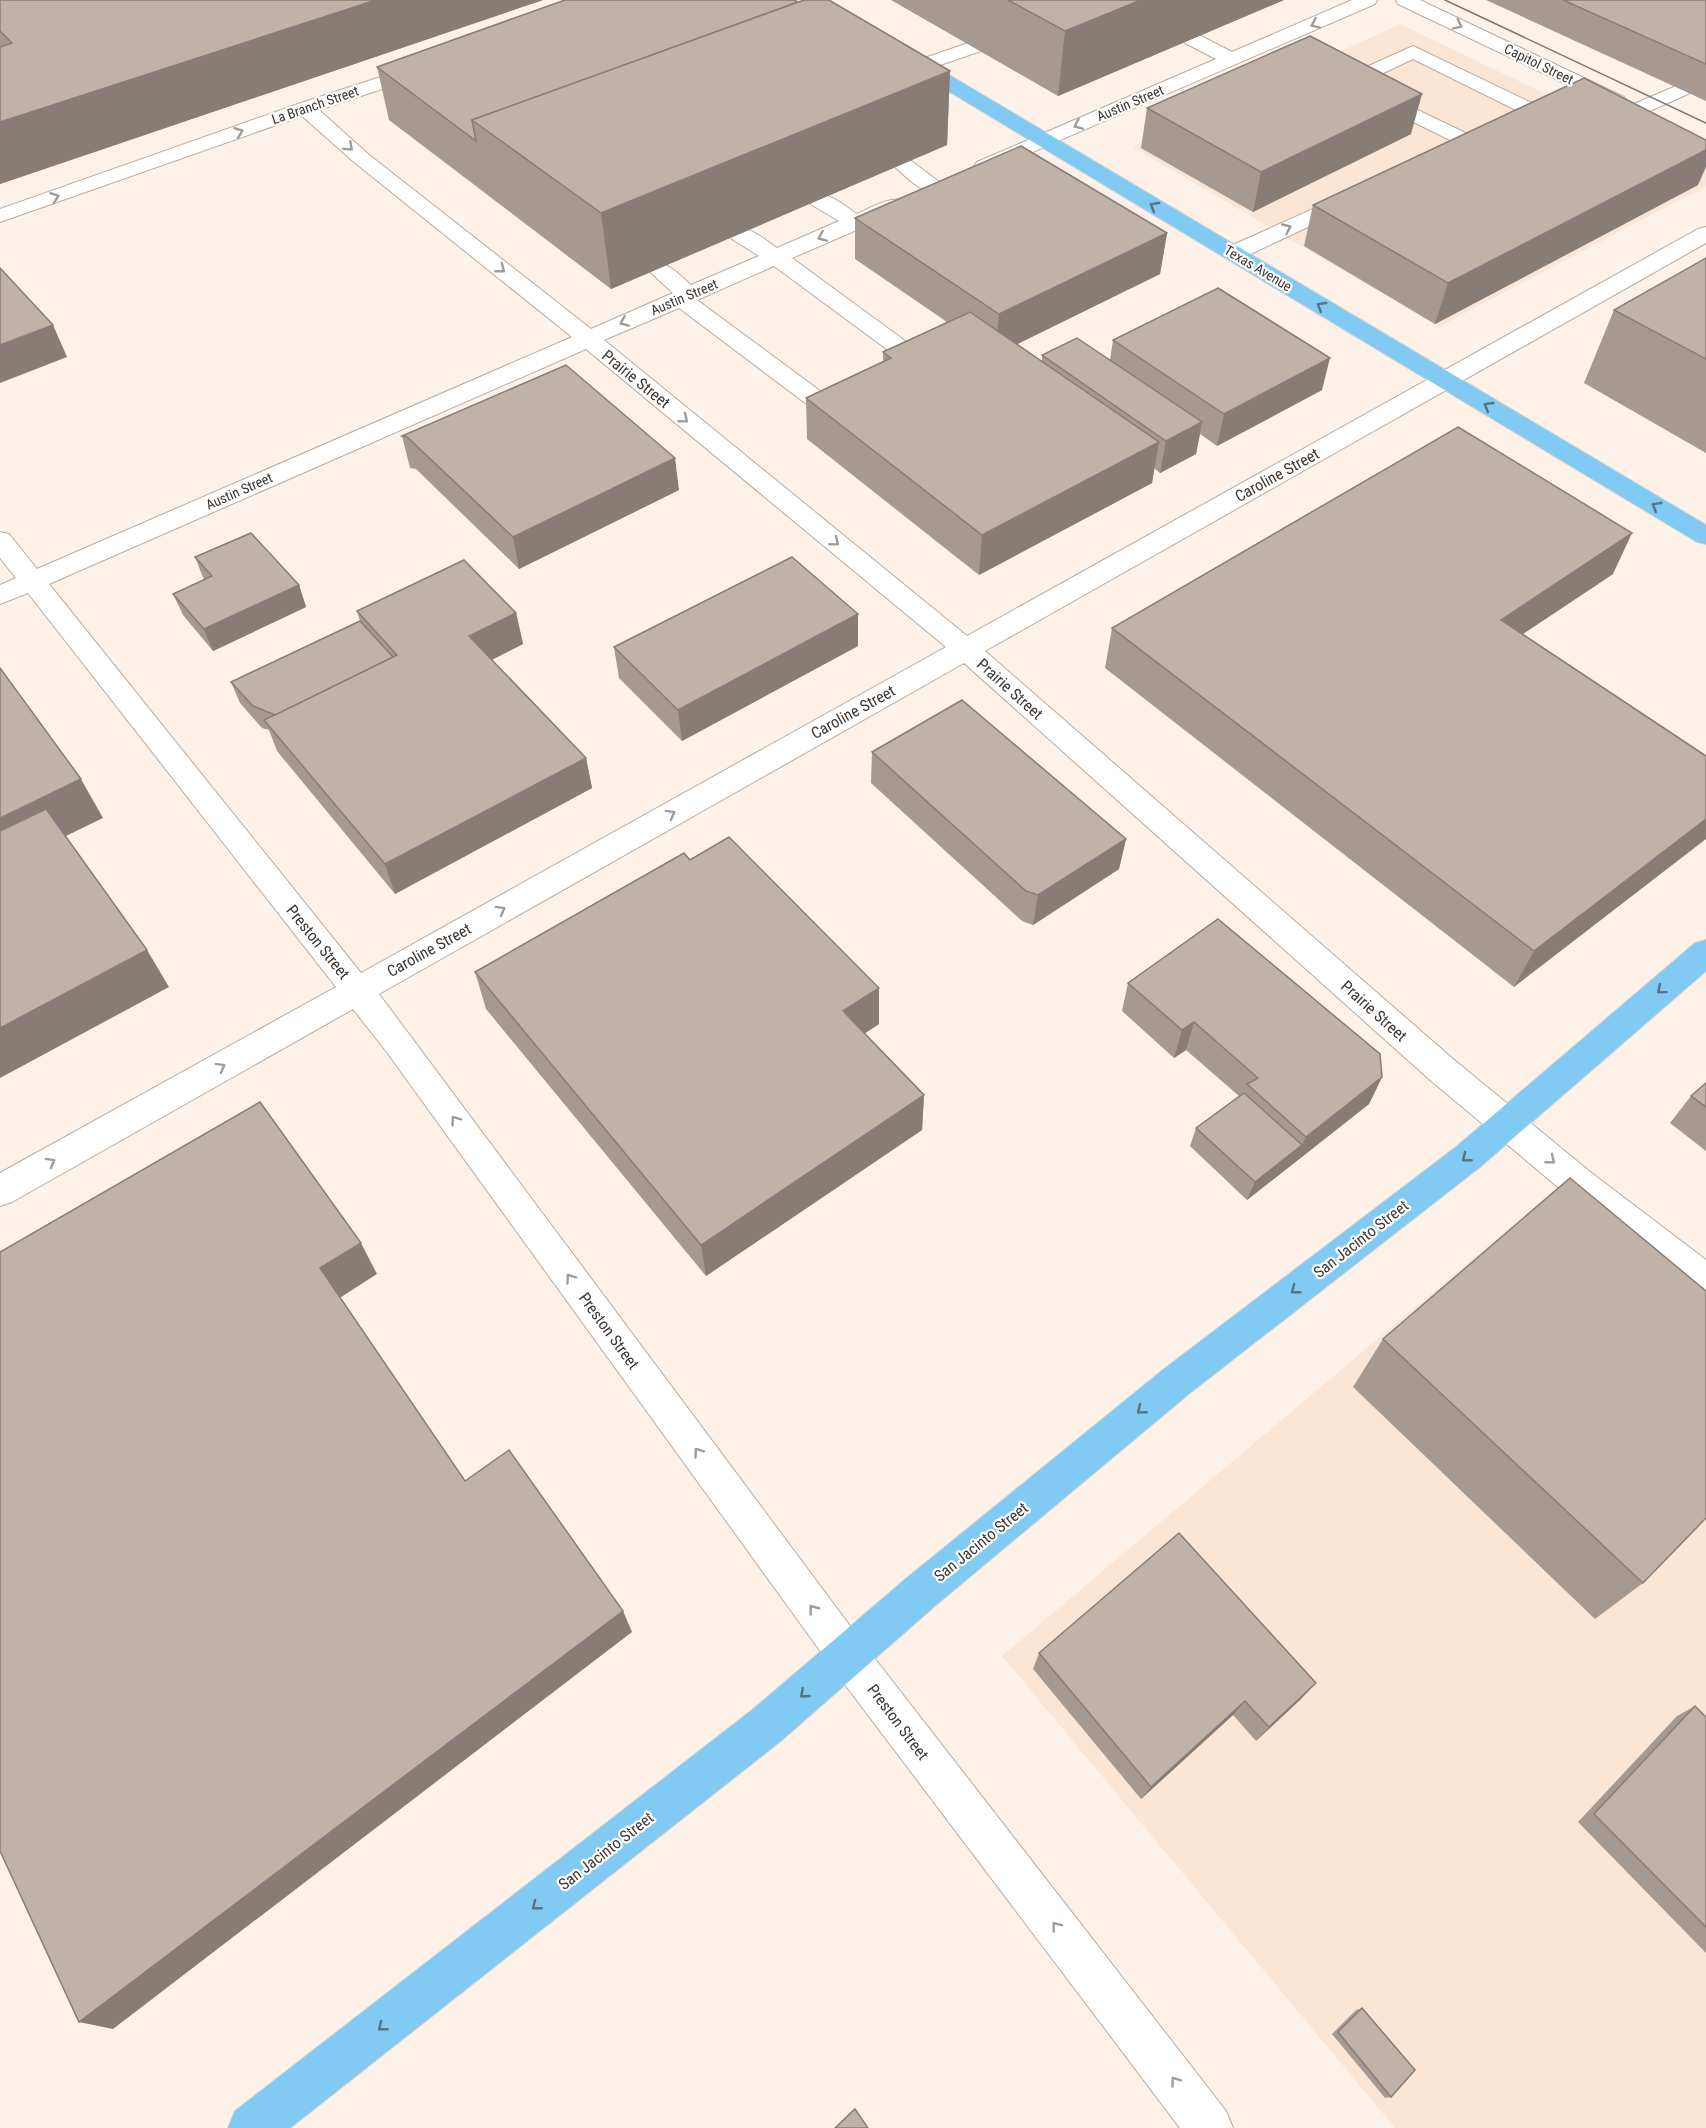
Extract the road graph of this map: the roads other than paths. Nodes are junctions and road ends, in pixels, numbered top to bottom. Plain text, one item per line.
1 (1368, 0) edge
2 (1405, 0) edge
3 (1192, 39) dead end
4 (974, 47) dead end
5 (890, 48) edge
6 (1231, 59) junction
7 (441, 63) edge
8 (920, 66) junction
9 (1329, 73) edge
10 (1349, 82) junction
11 (1586, 86) junction
12 (1681, 90) edge
13 (305, 108) junction
14 (1636, 110) junction
15 (1533, 111) junction
16 (1656, 120) edge
17 (1512, 122) edge
18 (1490, 132) edge
19 (1044, 141) junction
20 (1469, 142) junction
21 (1448, 152) edge
22 (903, 164) edge
23 (951, 181) junction
24 (1373, 188) edge
25 (820, 200) edge
26 (0, 216) edge
27 (855, 222) junction
28 (740, 234) edge
29 (1706, 234) edge
30 (1234, 254) junction
31 (776, 257) junction
32 (658, 269) edge
33 (685, 296) junction
34 (586, 339) junction
35 (923, 365) edge
36 (1445, 380) junction
37 (830, 410) edge
38 (1706, 536) edge
39 (0, 540) edge
40 (31, 582) junction
41 (0, 595) edge
42 (966, 649) junction
43 (1706, 952) edge
44 (357, 991) junction
45 (1506, 1123) junction
46 (0, 1191) edge
47 (1706, 1281) edge
48 (848, 1656) junction
49 (252, 2128) edge
50 (1209, 2128) edge

1 -> 6 street, Austin Street
2 -> 11 street, Capitol Street
3 - 6 street
4 - 8 street
5 - 8 main road, Texas Avenue
6 -> 19 street, Austin Street
7 - 13 street, La Branch Street
8 - 19 main road, Texas Avenue
9 - 10 street
10 - 15 street
10 - 20 street
11 - 14 street, Capitol Street
11 - 15 street
12 - 14 street
26 -> 13 street, La Branch Street
13 -> 34 street, Prairie Street
14 - 16 street, Capitol Street
15 - 17 street
18 - 20 street
19 - 23 street, Austin Street
30 -> 19 main road, Texas Avenue
20 - 21 street
22 - 23 street
23 - 27 street, Austin Street
30 -> 24 street
25 - 27 street
27 -> 31 street, Austin Street
28 - 31 street
29 - 36 street, Caroline Street
36 -> 30 main road, Texas Avenue
31 - 33 street, Austin Street
31 - 35 street
32 - 33 street
33 -> 34 street, Austin Street
33 - 37 street
34 - 40 street, Austin Street
34 -> 42 street, Prairie Street
38 -> 36 main road, Texas Avenue
36 - 42 street, Caroline Street
39 - 40 street, Preston Street
40 - 41 street, Austin Street
40 - 44 street, Preston Street
44 -> 42 street, Caroline Street
42 - 45 street, Prairie Street
43 -> 45 main road, San Jacinto Street
46 -> 44 street, Caroline Street
48 -> 44 street, Preston Street
45 -> 47 street, Prairie Street
45 -> 48 main road, San Jacinto Street
48 -> 49 main road, San Jacinto Street
50 -> 48 street, Preston Street

